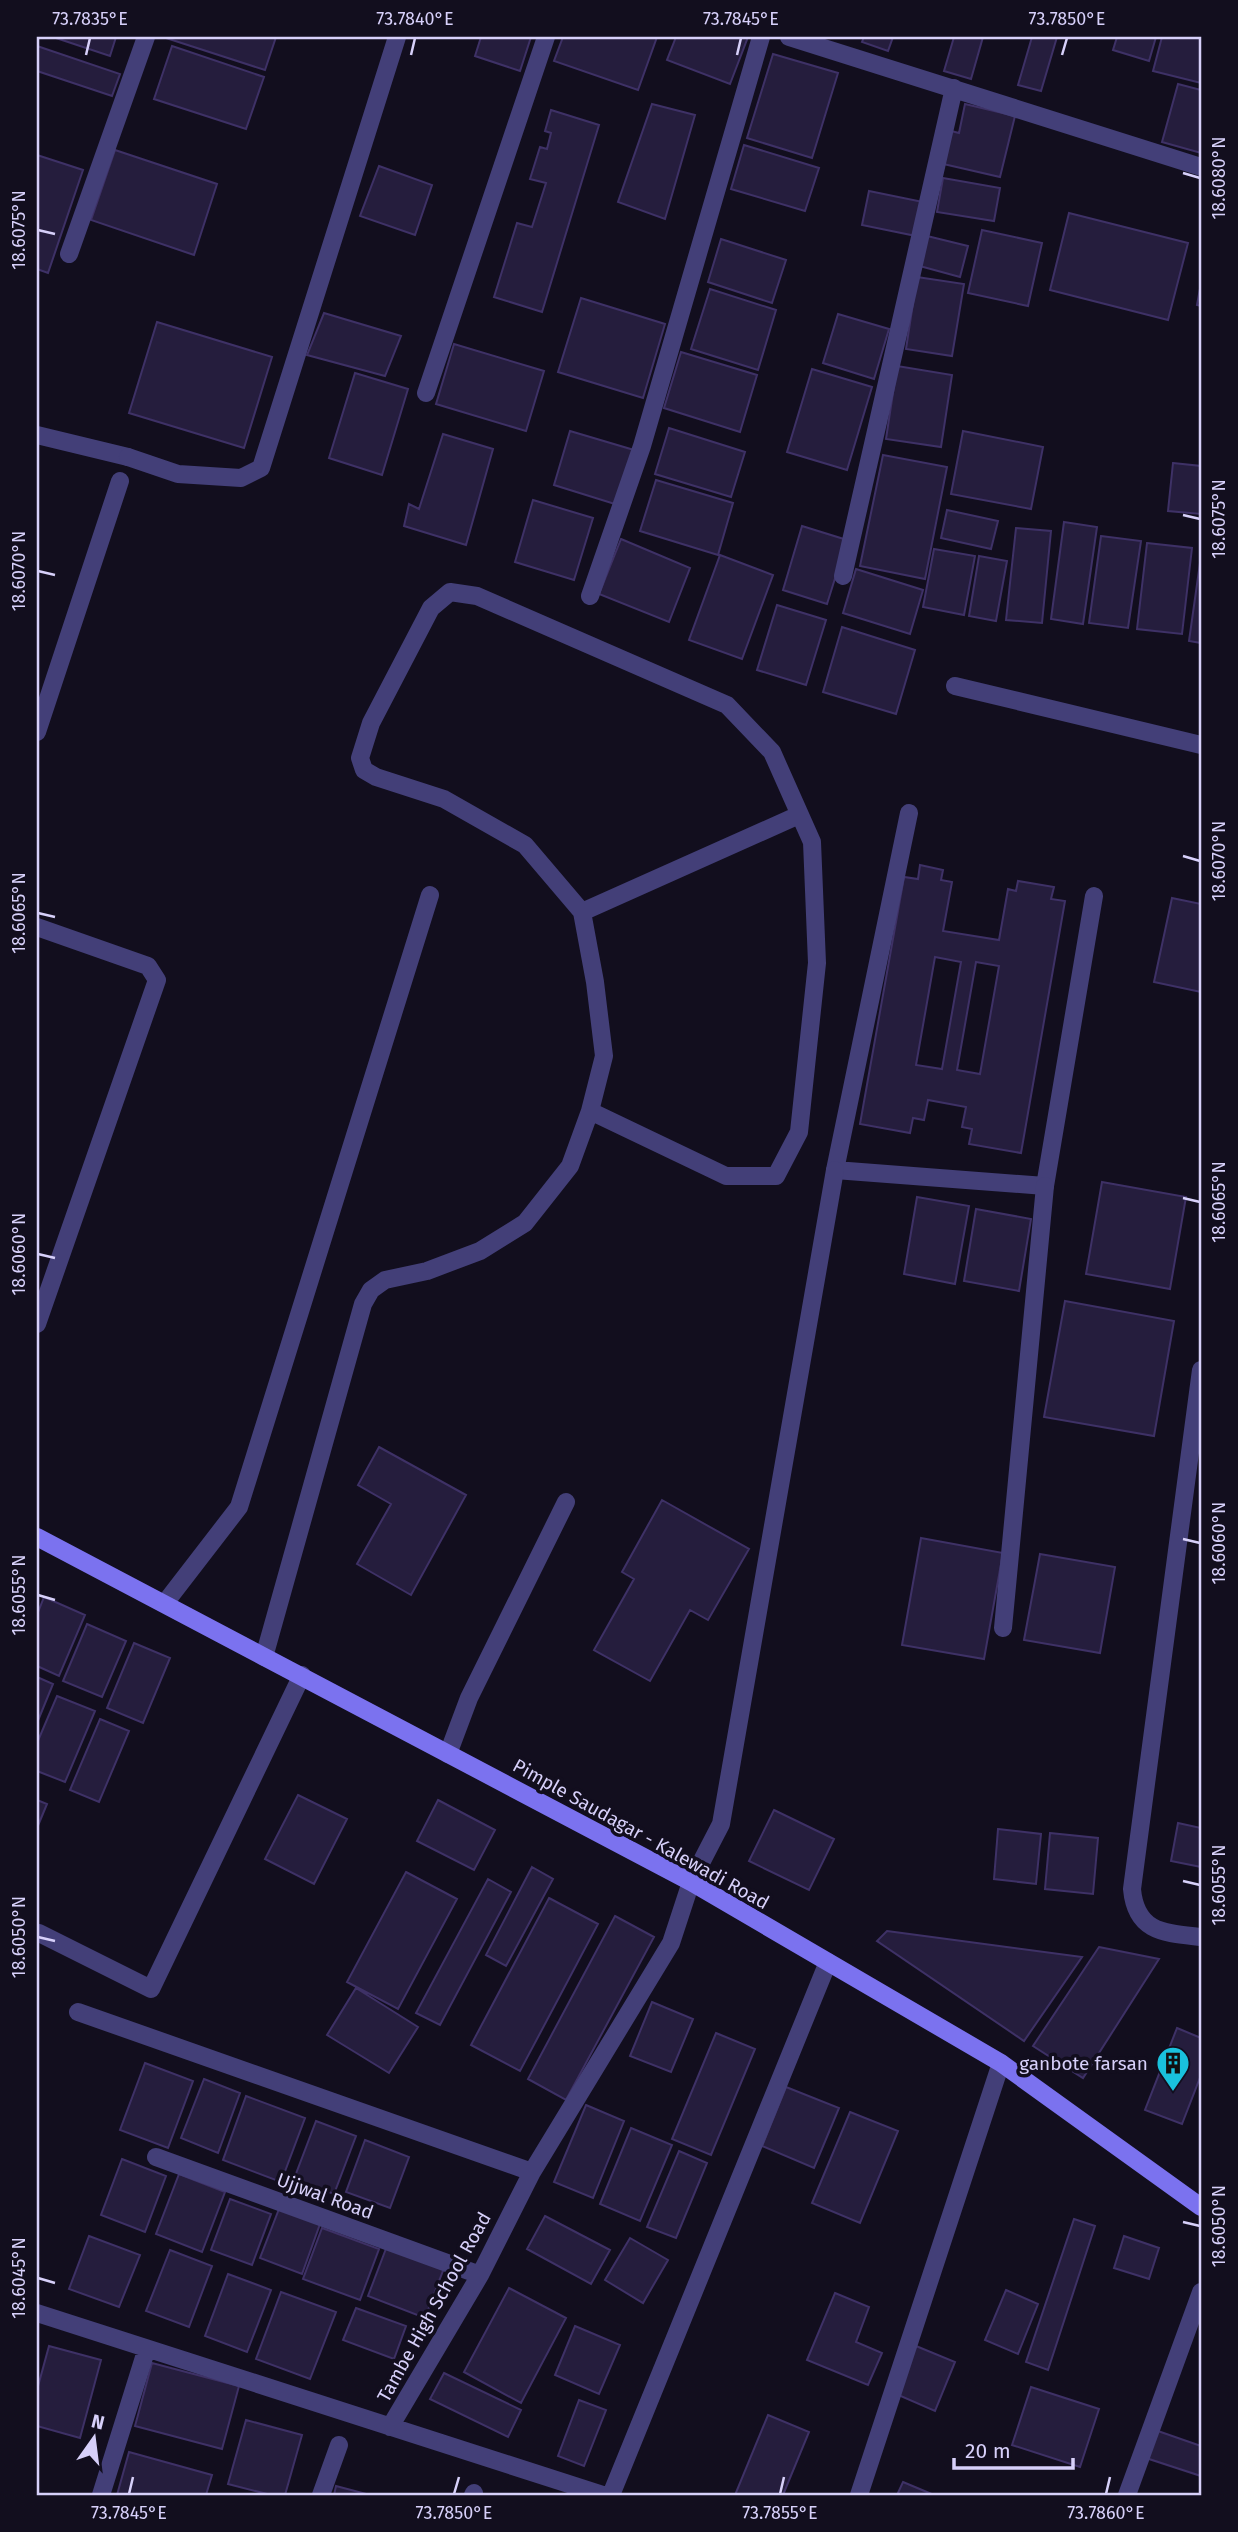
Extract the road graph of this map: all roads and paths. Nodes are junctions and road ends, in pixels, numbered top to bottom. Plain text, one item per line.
1 (146, 37) edge
2 (397, 37) edge
3 (546, 37) edge
4 (761, 37) edge
5 (789, 37) edge
6 (954, 89) junction
7 (1201, 167) edge
8 (69, 254) dead end
9 (426, 393) dead end
10 (37, 435) edge
11 (120, 481) dead end
12 (843, 576) dead end
13 (590, 596) dead end
14 (955, 686) dead end
15 (41, 706) edge
16 (37, 732) edge
17 (1201, 745) edge
18 (909, 813) dead end
19 (799, 815) junction
20 (430, 895) dead end
21 (1094, 896) dead end
22 (582, 912) junction
23 (37, 927) edge
24 (590, 1111) junction
25 (835, 1170) junction
26 (1045, 1186) junction
27 (37, 1324) edge
28 (1201, 1370) edge
29 (566, 1502) dead end
30 (37, 1537) edge
31 (165, 1603) junction
32 (1003, 1628) dead end
33 (264, 1657) junction
34 (302, 1675) junction
35 (448, 1754) junction
36 (691, 1882) junction
37 (39, 1933) dead end
38 (1201, 1937) edge
39 (828, 1962) junction
40 (78, 2012) dead end
41 (1000, 2063) junction
42 (156, 2157) dead end
43 (532, 2172) junction
44 (1201, 2207) edge
45 (480, 2275) junction
46 (1201, 2292) edge
47 (37, 2314) edge
48 (146, 2351) junction
49 (390, 2427) junction
50 (339, 2445) dead end
51 (100, 2495) edge
52 (321, 2495) edge
53 (603, 2495) edge
54 (611, 2495) edge
55 (859, 2495) edge
56 (1127, 2495) edge

1 - 8 street
2 - 10 street
3 - 9 street
4 - 13 street
5 - 6 street
6 - 7 street
6 - 12 street
11 - 15 street
14 - 17 street
15 - 16 street
18 - 25 street, Tambe High School Road
19 - 22 street
19 - 22 street
19 - 24 street
20 - 31 street
21 - 26 street
22 - 24 street
23 - 27 street
24 - 33 street
25 - 26 street
25 - 36 street, Tambe High School Road
26 - 32 street
28 - 38 street
29 - 35 street
30 - 31 main road, Pimple Saudagar - Kalewadi Road
31 - 33 main road, Pimple Saudagar - Kalewadi Road
33 - 34 main road, Pimple Saudagar - Kalewadi Road
34 - 35 main road, Pimple Saudagar - Kalewadi Road
34 - 37 street
35 - 36 main road, Pimple Saudagar - Kalewadi Road
36 - 39 main road, Pimple Saudagar - Kalewadi Road
36 - 43 street, Tambe High School Road
39 - 41 main road, Pimple Saudagar - Kalewadi Road
39 - 54 street
40 - 43 street
41 - 44 main road, Pimple Saudagar - Kalewadi Road
41 - 55 street
42 - 45 street, Ujjwal Road
43 - 45 street, Tambe High School Road
45 - 49 street, Tambe High School Road
46 - 56 street
47 - 48 street, Tambe High School Road
48 - 49 street, Tambe High School Road
48 - 51 street
49 - 53 street
50 - 52 street

